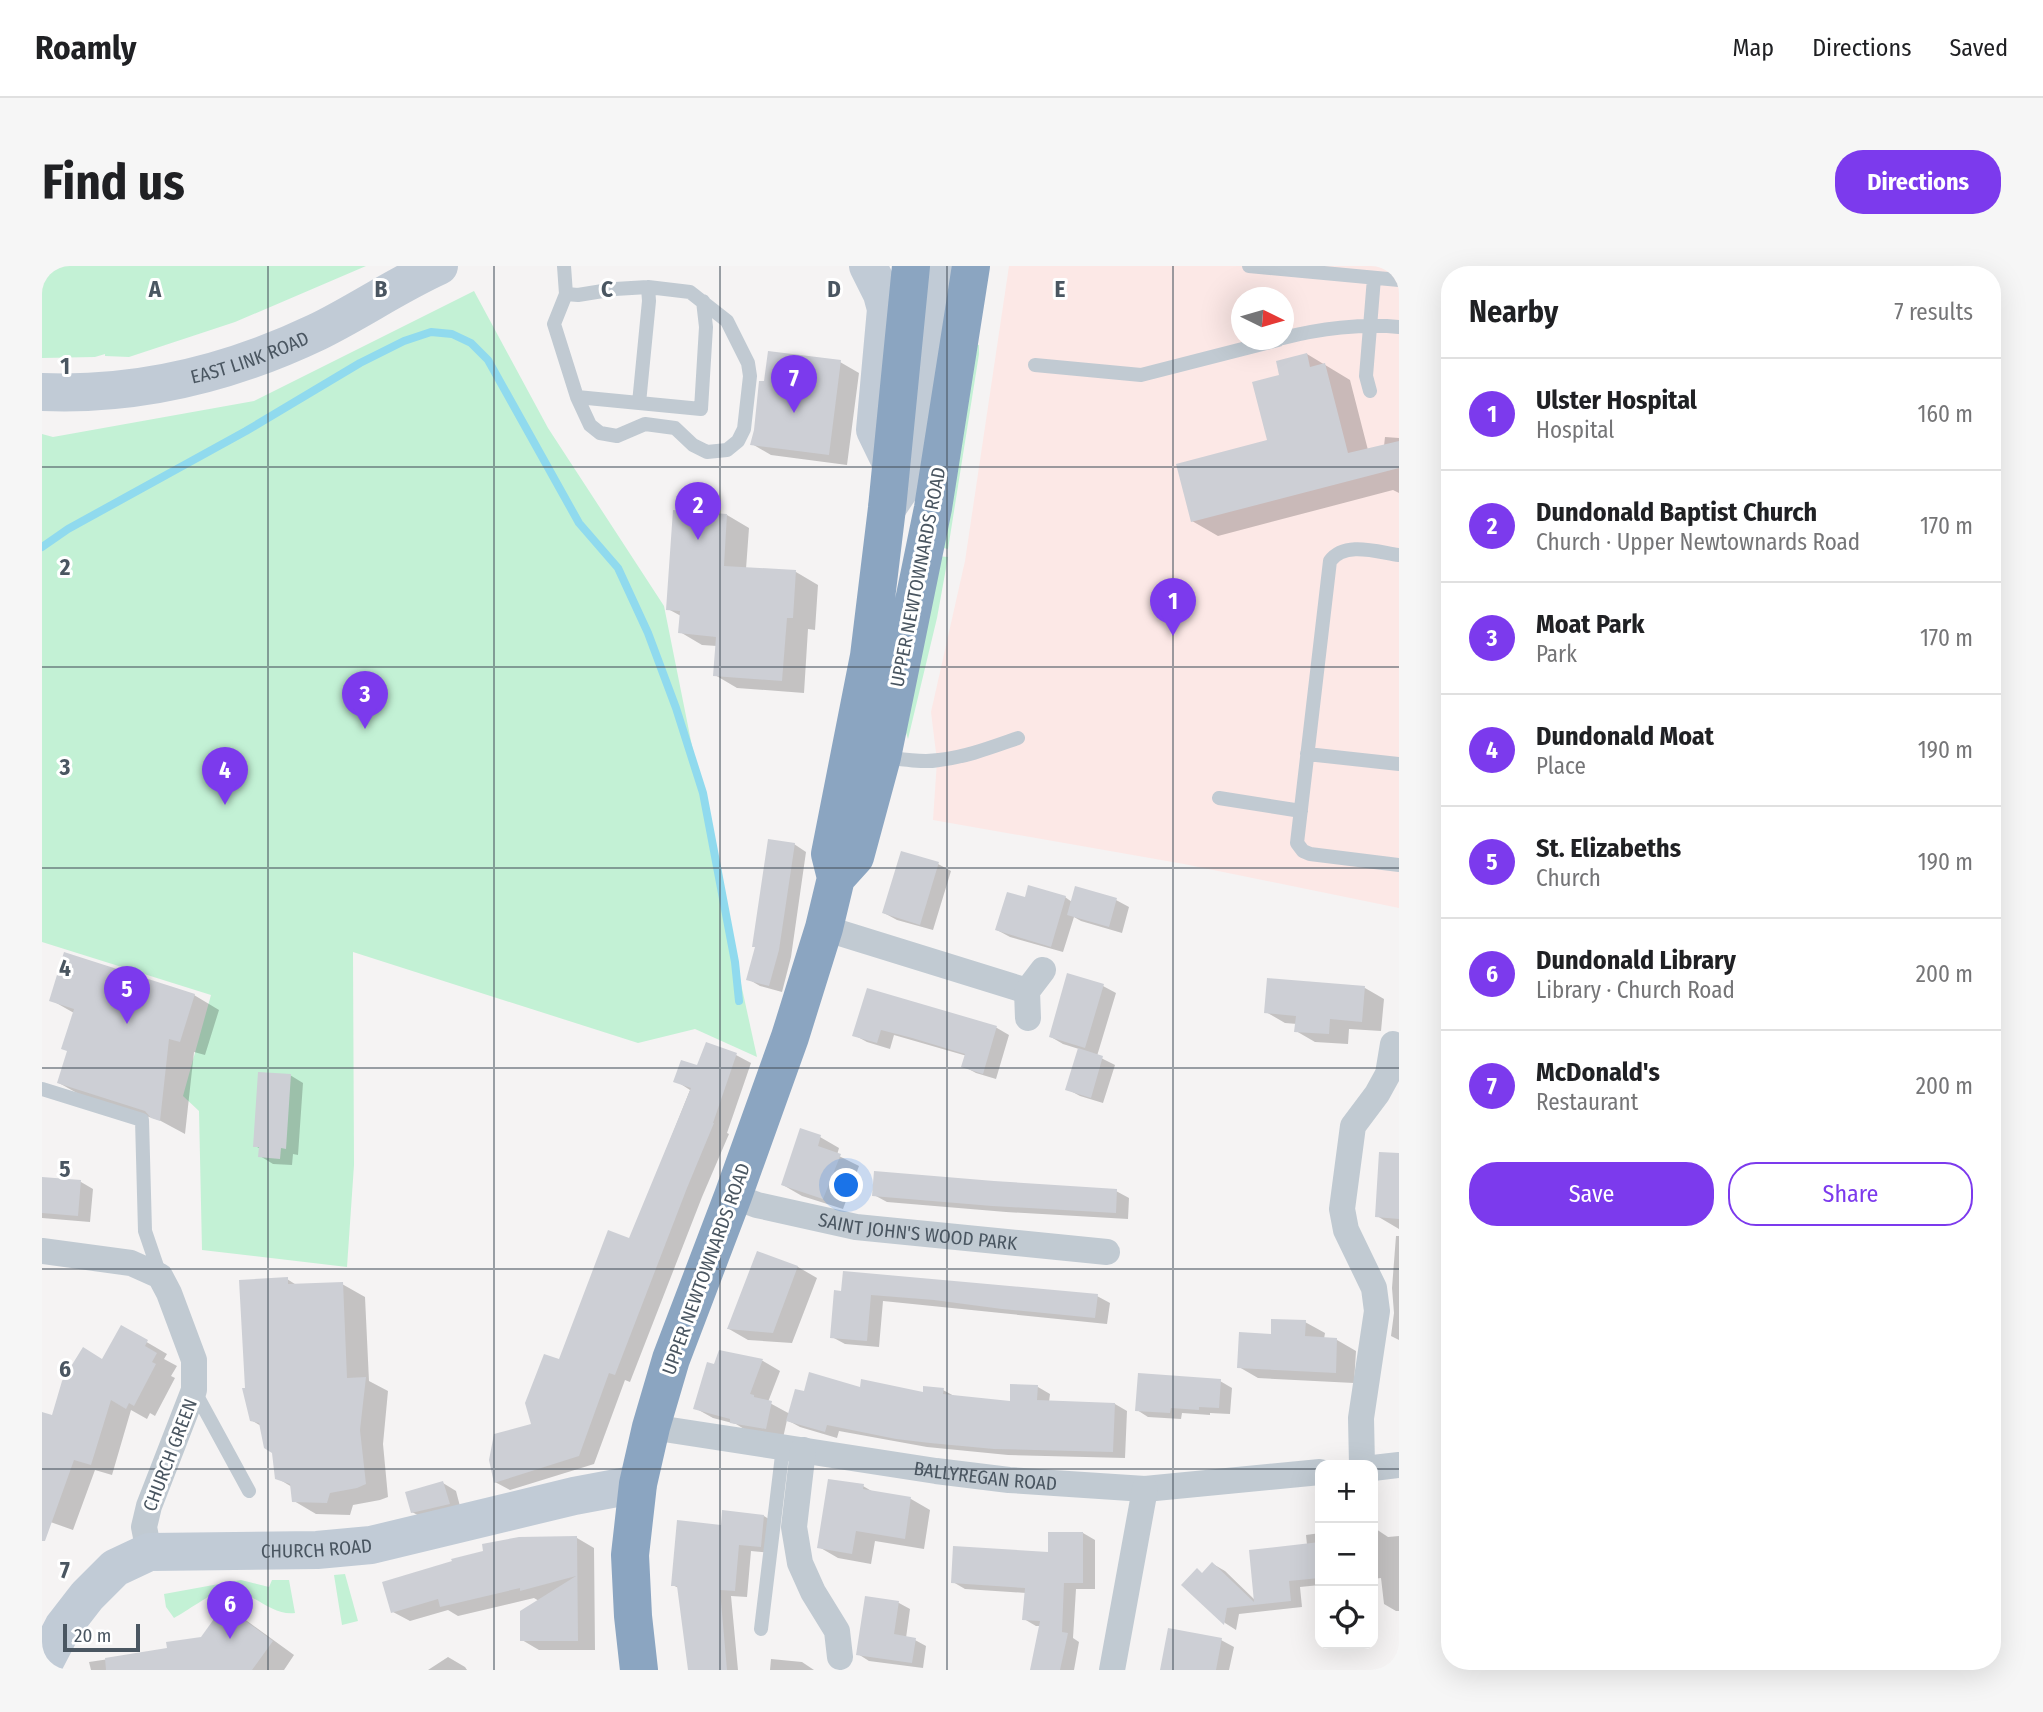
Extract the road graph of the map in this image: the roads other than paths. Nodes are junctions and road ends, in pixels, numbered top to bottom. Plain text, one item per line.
1 (439, 266) edge
2 (564, 266) edge
3 (868, 266) edge
4 (911, 266) edge
5 (939, 266) edge
6 (971, 266) edge
7 (1249, 266) edge
8 (1299, 268) edge
9 (1394, 275) edge
10 (1374, 278) junction
11 (648, 287) junction
12 (566, 294) junction
13 (703, 301) junction
14 (1370, 325) junction
15 (1399, 327) edge
16 (1294, 336) edge
17 (1239, 350) edge
18 (1035, 365) dead end
19 (1370, 391) dead end
20 (42, 392) edge
21 (577, 397) junction
22 (639, 403) junction
23 (891, 463) junction
24 (887, 508) junction
25 (1399, 555) edge
26 (1018, 738) dead end
27 (1307, 754) junction
28 (882, 757) junction
29 (1399, 764) edge
30 (1219, 798) dead end
31 (1301, 811) junction
32 (1399, 865) edge
33 (836, 878) junction
34 (824, 928) junction
35 (1043, 970) dead end
36 (1027, 991) junction
37 (1028, 1018) dead end
38 (1393, 1044) dead end
39 (42, 1089) edge
40 (733, 1196) junction
41 (42, 1251) edge
42 (1107, 1252) dead end
43 (160, 1276) junction
44 (194, 1390) junction
45 (651, 1427) junction
46 (793, 1449) junction
47 (1362, 1460) edge
48 (1399, 1465) edge
49 (1378, 1467) edge
50 (1315, 1472) edge
51 (638, 1484) junction
52 (1145, 1489) junction
53 (249, 1491) dead end
54 (149, 1552) junction
55 (761, 1629) dead end
56 (47, 1644) edge
57 (840, 1657) dead end
58 (639, 1670) edge
59 (1112, 1670) edge

1 - 20 street, EAST LINK ROAD
2 - 12 lane
3 - 23 street
4 - 23 highway, UPPER NEWTOWNARDS ROAD
5 - 24 street
6 - 28 highway, UPPER NEWTOWNARDS ROAD
7 - 8 lane
8 - 10 lane
9 - 10 lane
10 - 14 lane
11 - 12 lane
11 - 13 lane
11 - 22 lane
12 - 21 lane
13 - 21 lane
13 - 22 lane
14 - 15 lane
14 - 16 lane
14 - 19 lane
17 - 18 lane
21 - 22 lane
23 - 24 highway, UPPER NEWTOWNARDS ROAD
24 - 33 highway, UPPER NEWTOWNARDS ROAD
25 - 27 lane
26 - 28 lane
27 - 29 lane
27 - 31 lane
28 - 33 highway, UPPER NEWTOWNARDS ROAD
30 - 31 lane
31 - 32 lane
33 - 34 highway, UPPER NEWTOWNARDS ROAD
34 - 36 street
34 - 40 highway, UPPER NEWTOWNARDS ROAD
35 - 36 street
36 - 37 street
38 - 47 street
39 - 43 lane
40 - 42 street, SAINT JOHN'S WOOD PARK
40 - 45 highway, UPPER NEWTOWNARDS ROAD
41 - 43 street
43 - 44 street, CHURCH GREEN
44 - 53 lane
44 - 54 street, CHURCH GREEN
45 - 46 street, BALLYREGAN ROAD
45 - 51 highway, UPPER NEWTOWNARDS ROAD
46 - 52 street, BALLYREGAN ROAD
46 - 55 lane
46 - 57 street
48 - 49 street
50 - 52 street, BALLYREGAN ROAD
51 - 54 street, CHURCH ROAD
51 - 58 highway, UPPER NEWTOWNARDS ROAD
52 - 59 street
54 - 56 street, CHURCH ROAD

